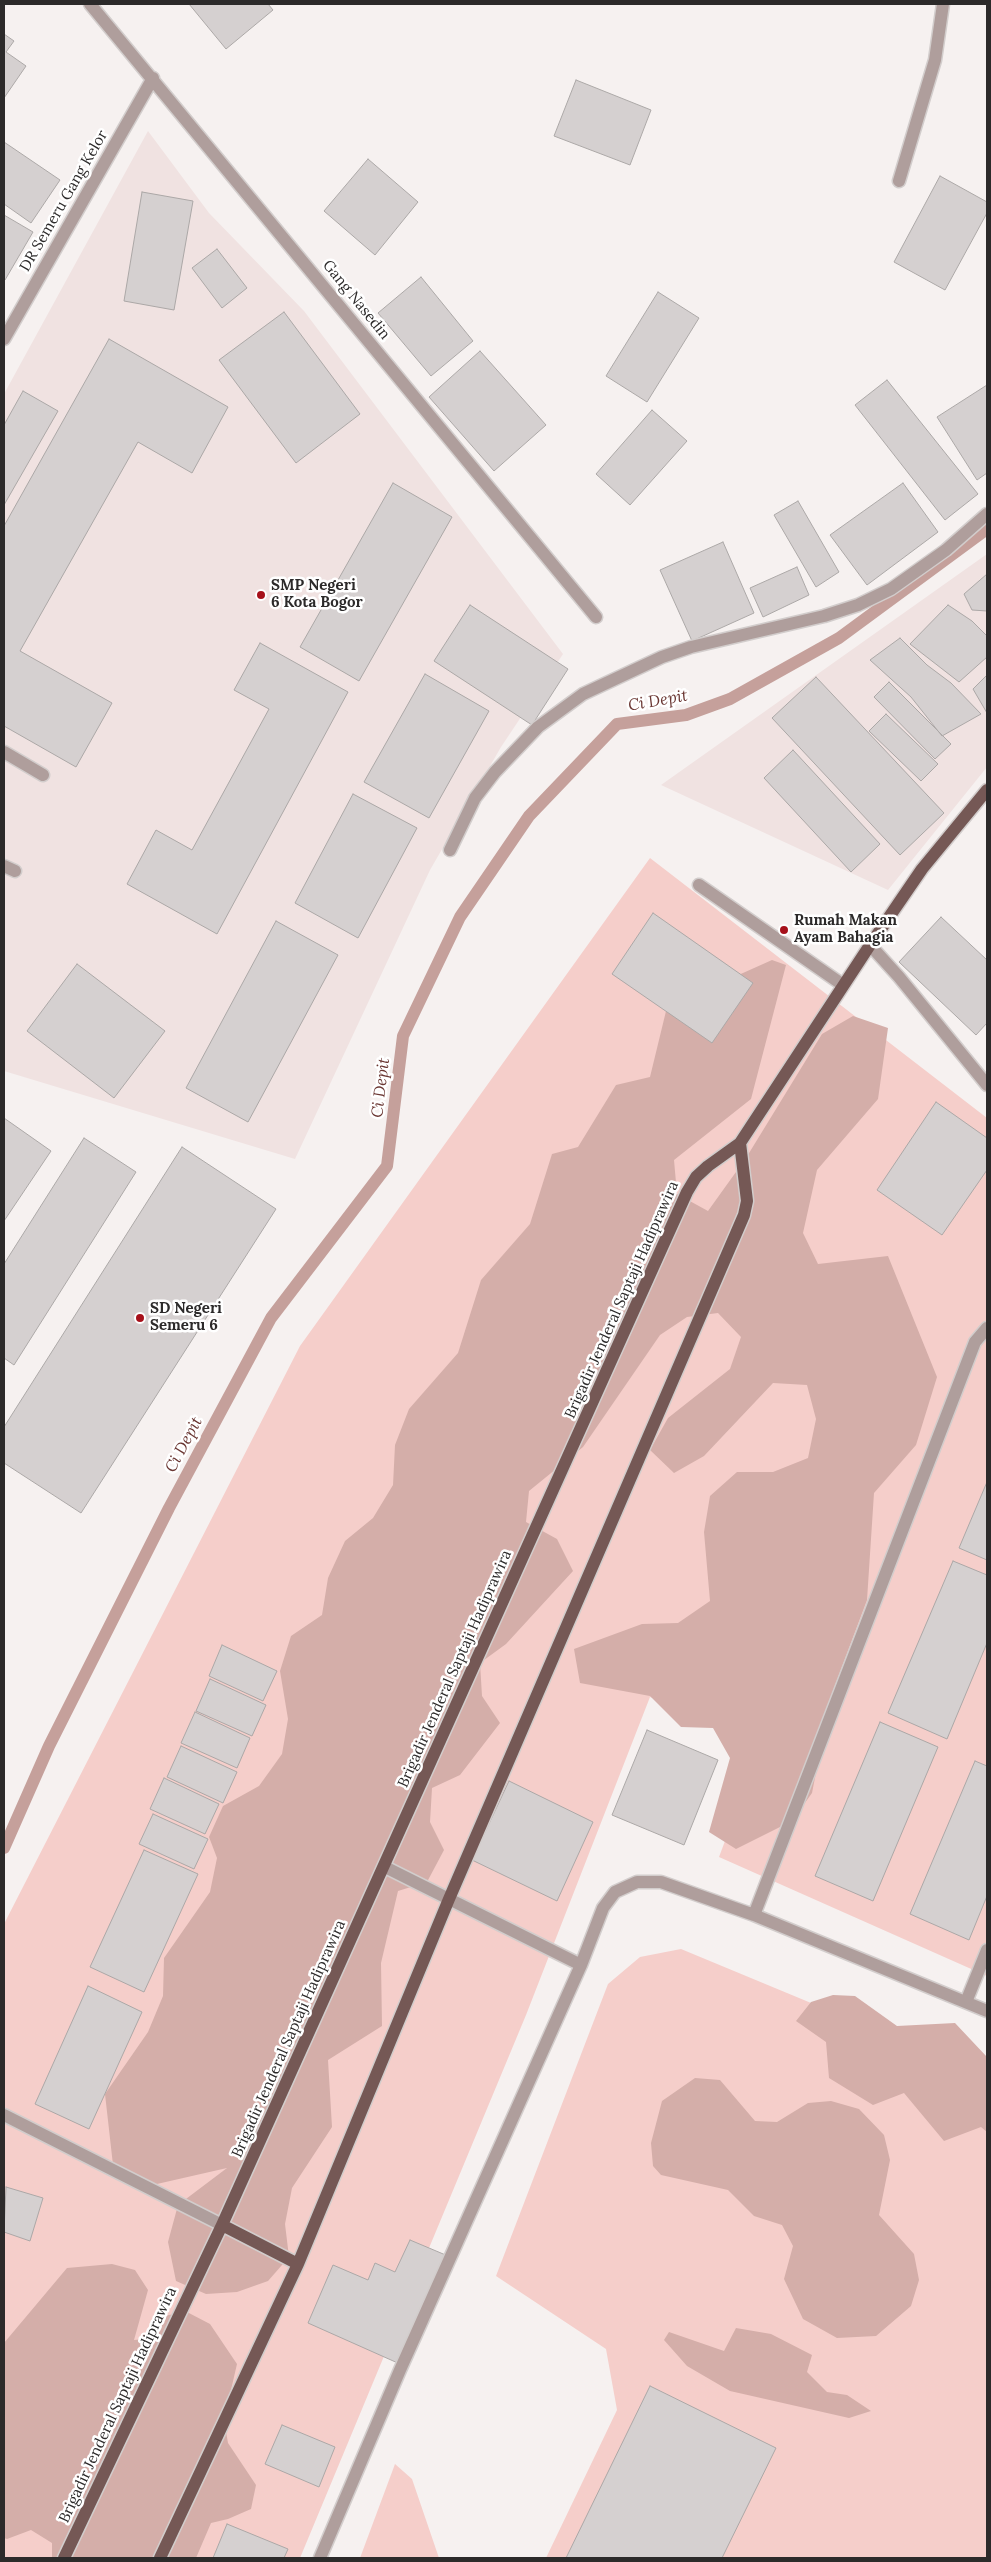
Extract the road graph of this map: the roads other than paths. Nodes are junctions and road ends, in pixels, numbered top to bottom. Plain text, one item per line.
1 (90, 4) edge
2 (943, 4) edge
3 (153, 78) junction
4 (899, 181) dead end
5 (4, 339) edge
6 (987, 514) edge
7 (596, 617) dead end
8 (4, 752) edge
9 (43, 775) dead end
10 (987, 790) edge
11 (450, 850) dead end
12 (699, 885) dead end
13 (870, 945) junction
14 (843, 985) junction
15 (987, 1085) edge
16 (740, 1143) junction
17 (987, 1328) edge
18 (385, 1867) junction
19 (449, 1899) junction
20 (754, 1915) junction
21 (987, 1950) edge
22 (580, 1965) junction
23 (966, 2002) junction
24 (987, 2011) edge
25 (4, 2115) edge
26 (222, 2225) junction
27 (298, 2264) junction
28 (64, 2558) edge
29 (160, 2558) edge
30 (320, 2558) edge

1 - 3 street, Gang Nasedin
2 - 4 street
3 - 5 street, DR Semeru Gang Kelor
3 - 7 street, Gang Nasedin
6 - 11 street
8 - 9 street
10 - 13 main road
12 - 14 street
13 - 14 main road
13 - 15 street
14 - 16 main road
16 - 18 main road, Brigadir Jenderal Saptaji Hadiprawira
16 - 19 main road
17 - 20 street
18 - 19 street
18 - 26 main road, Brigadir Jenderal Saptaji Hadiprawira
19 - 22 street
19 - 27 main road
20 - 22 street
20 - 23 street
21 - 23 street
22 - 30 street
23 - 24 street
25 - 26 street
26 - 27 main road
26 - 28 main road, Brigadir Jenderal Saptaji Hadiprawira
27 - 29 main road

